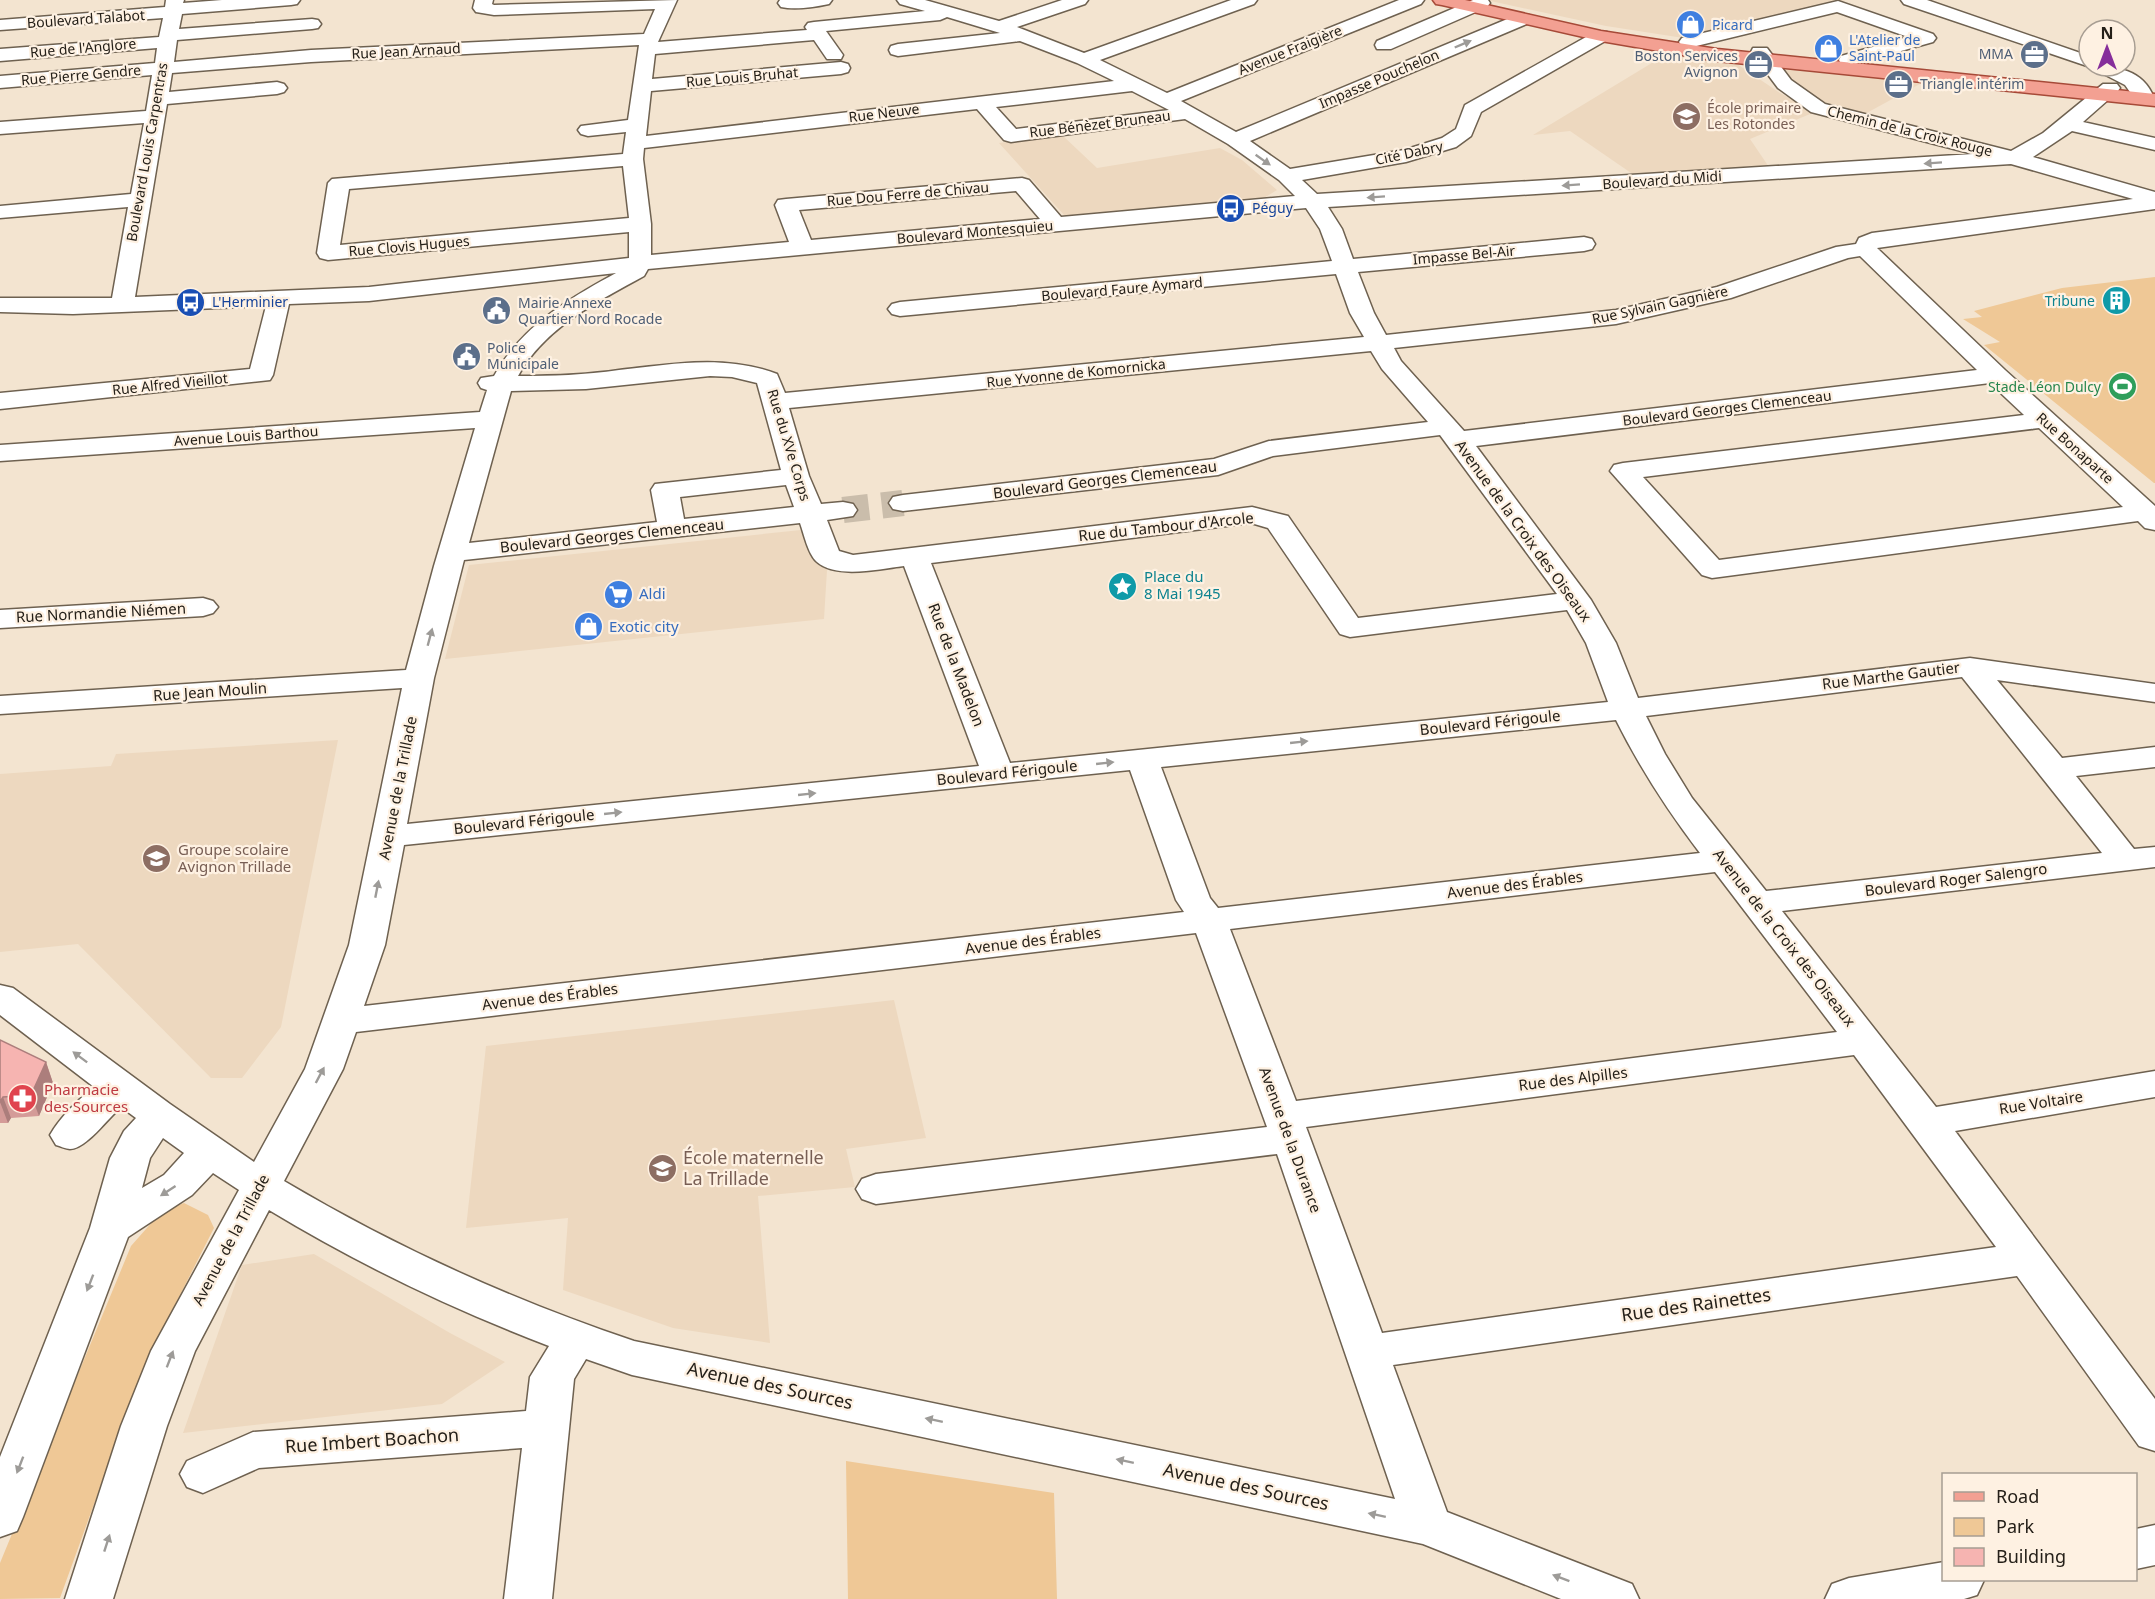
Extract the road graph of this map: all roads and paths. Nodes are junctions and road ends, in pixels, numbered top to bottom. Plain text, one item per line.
1 (291, 0) edge
2 (823, 0) edge
3 (906, 0) edge
4 (1079, 0) edge
5 (1248, 0) edge
6 (1415, 0) edge
7 (1442, 0) edge
8 (1910, 0) edge
9 (667, 2) edge
10 (787, 3) dead end
11 (1473, 3) edge
12 (483, 4) edge
13 (174, 7) edge
14 (957, 14) junction
15 (1523, 19) junction
16 (312, 24) dead end
17 (0, 25) edge
18 (1000, 27) junction
19 (819, 34) junction
20 (1026, 36) junction
21 (1601, 36) junction
22 (167, 38) junction
23 (1688, 42) junction
24 (648, 44) junction
25 (1384, 45) dead end
26 (898, 50) dead end
27 (0, 55) edge
28 (1762, 55) junction
29 (2077, 58) edge
30 (1084, 59) junction
31 (1848, 60) junction
32 (161, 69) junction
33 (2125, 78) edge
34 (0, 82) edge
35 (1132, 85) junction
36 (643, 86) junction
37 (277, 88) dead end
38 (2106, 91) junction
39 (2149, 96) edge
40 (1166, 100) junction
41 (981, 101) junction
42 (156, 107) junction
43 (1189, 113) junction
44 (2067, 124) junction
45 (0, 128) edge
46 (588, 130) dead end
47 (1235, 140) junction
48 (636, 142) junction
49 (2155, 144) edge
50 (2012, 158) junction
51 (1286, 176) junction
52 (138, 200) junction
53 (1311, 201) junction
54 (2155, 201) edge
55 (0, 212) edge
56 (640, 224) junction
57 (1056, 225) junction
58 (1584, 244) dead end
59 (803, 249) junction
60 (1865, 249) junction
61 (639, 263) junction
62 (1344, 267) junction
63 (279, 298) junction
64 (0, 305) edge
65 (122, 305) junction
66 (900, 309) dead end
67 (1377, 343) junction
68 (1996, 375) junction
69 (495, 384) junction
70 (0, 401) edge
71 (775, 402) junction
72 (491, 419) junction
73 (2044, 420) junction
74 (1452, 434) junction
75 (0, 453) edge
76 (796, 476) junction
77 (903, 503) tunnel mouth
78 (2147, 507) edge
79 (843, 510) tunnel mouth
80 (811, 513) junction
81 (672, 529) junction
82 (452, 553) junction
83 (914, 556) junction
84 (1576, 600) junction
85 (203, 607) dead end
86 (0, 619) edge
87 (1970, 667) junction
88 (419, 678) junction
89 (2155, 693) edge
90 (0, 705) edge
91 (1626, 708) junction
92 (2155, 757) edge
93 (1142, 759) junction
94 (2054, 769) junction
95 (998, 774) junction
96 (387, 836) junction
97 (2140, 859) edge
98 (1724, 861) junction
99 (1757, 903) junction
100 (1209, 921) junction
101 (0, 997) edge
102 (342, 1021) junction
103 (1863, 1041) junction
104 (2155, 1084) edge
105 (120, 1087) junction
106 (161, 1115) junction
107 (1927, 1122) junction
108 (1287, 1127) junction
109 (70, 1136) dead end
110 (210, 1151) junction
111 (261, 1185) junction
112 (876, 1189) dead end
113 (111, 1228) junction
114 (2025, 1259) junction
115 (576, 1339) junction
116 (1366, 1352) junction
117 (547, 1428) junction
118 (2155, 1432) edge
119 (203, 1474) dead end
120 (0, 1517) edge
121 (1428, 1525) junction
122 (2155, 1545) edge
123 (2137, 1549) edge
124 (1954, 1581) edge
125 (89, 1599) edge
126 (528, 1599) edge
127 (1615, 1599) edge
128 (1849, 1599) edge

1 - 13 street, Boulevard Talabot
2 - 10 street
3 - 14 street, Avenue de la Croix des Oiseaux
4 - 18 street
5 - 30 street
6 - 40 street, Avenue Fraigière
7 - 11 main road
8 - 29 street
9 - 12 street
9 - 24 street
11 - 15 main road
11 - 23 main road
11 - 25 street
13 - 17 street, Boulevard Talabot
13 - 22 street, Boulevard Louis Carpentras
14 - 18 street, Avenue de la Croix des Oiseaux
14 - 19 street
15 - 21 main road
47 -> 15 street, Impasse Pouchelon
16 - 22 street, Rue de l'Anglore
18 - 20 street, Avenue de la Croix des Oiseaux
19 - 24 street, Rue Jean Arnaud
19 - 36 street, Rue Louis Bruhat
20 - 26 street
20 - 30 street, Avenue de la Croix des Oiseaux
21 - 28 main road
21 - 51 street, Cité Dabry
22 - 27 street, Rue de l'Anglore
22 - 32 street, Boulevard Louis Carpentras
23 - 28 main road
23 - 31 street
24 - 32 street, Rue Jean Arnaud
24 - 36 street
28 - 31 main road
28 - 38 main road
28 - 50 street, Chemin de la Croix Rouge
30 - 35 street, Avenue de la Croix des Oiseaux
31 - 38 main road
32 - 34 street, Rue Pierre Gendre
32 - 42 street, Boulevard Louis Carpentras
33 - 39 street
35 - 40 street, Avenue de la Croix des Oiseaux
35 - 41 street, Rue Neuve
36 - 48 street
37 - 42 street
38 - 39 main road
38 - 44 street
40 - 43 street, Avenue de la Croix des Oiseaux
41 - 43 street, Rue Bénèzet Bruneau
41 - 48 street, Rue Neuve
42 - 45 street
42 - 52 street, Boulevard Louis Carpentras
43 - 47 street, Avenue de la Croix des Oiseaux
44 - 49 street
44 - 50 street
46 - 48 street
47 -> 51 street, Avenue de la Croix des Oiseaux
48 - 56 street
48 - 56 street, Rue Clovis Hugues
50 -> 53 street, Boulevard du Midi
50 - 54 street, Chemin de la Croix Rouge
51 - 53 street, Avenue de la Croix des Oiseaux
52 - 55 street
52 - 65 street, Boulevard Louis Carpentras
53 - 57 street, Boulevard Montesquieu
53 - 62 street, Avenue de la Croix des Oiseaux
54 - 60 street, Rue Sylvain Gagnière
56 - 61 street
57 - 59 street, Boulevard Montesquieu
57 - 59 street, Rue Dou Ferre de Chivau
58 - 62 street, Impasse Bel-Air
59 - 61 street, Boulevard Montesquieu
60 - 67 street, Rue Sylvain Gagnière
60 - 68 street, Rue Bonaparte
61 - 63 street, Boulevard Montesquieu
61 - 69 street, Avenue de la Trillade
62 - 66 street, Boulevard Faure Aymard
62 - 67 street, Avenue de la Croix des Oiseaux
63 - 65 street, Boulevard Montesquieu
63 - 70 street, Rue Alfred Vieillot
64 - 65 street, Boulevard Montesquieu
67 - 71 street, Rue Yvonne de Komornicka
67 - 74 street, Avenue de la Croix des Oiseaux
68 - 73 street, Rue Bonaparte
68 - 74 street, Boulevard Georges Clemenceau
69 - 71 street, Rue du XVe Corps
69 - 72 street, Avenue de la Trillade
71 - 76 street, Rue du XVe Corps
72 - 75 street, Avenue Louis Barthou
72 - 82 street, Avenue de la Trillade
73 - 78 street, Rue Bonaparte
73 - 78 street
74 - 77 street, Boulevard Georges Clemenceau
74 - 84 street, Avenue de la Croix des Oiseaux
76 - 80 street, Rue du XVe Corps
76 - 81 street
79 - 80 street, Boulevard Georges Clemenceau
80 - 81 street, Boulevard Georges Clemenceau
80 - 83 street, Rue du XVe Corps
81 - 82 street, Boulevard Georges Clemenceau
88 -> 82 street, Avenue de la Trillade
83 - 84 street, Rue du Tambour d'Arcole
83 - 95 street, Rue de la Madelon
84 - 91 street, Avenue de la Croix des Oiseaux
85 - 86 street, Rue Normandie Niémen
87 - 89 street, Rue Marthe Gautier
87 - 91 street, Rue Marthe Gautier
87 - 94 street
88 - 90 street, Rue Jean Moulin
88 - 96 street, Avenue de la Trillade
93 -> 91 street, Boulevard Férigoule
91 - 98 street, Avenue de la Croix des Oiseaux
92 - 94 street
95 -> 93 street, Boulevard Férigoule
93 - 100 street, Avenue de la Durance
94 - 97 street
96 -> 95 street, Boulevard Férigoule
102 -> 96 street, Avenue de la Trillade
97 - 99 street, Boulevard Roger Salengro
98 - 99 street, Avenue de la Croix des Oiseaux
98 - 100 street, Avenue des Érables
99 - 103 street, Avenue de la Croix des Oiseaux
100 - 102 street, Avenue des Érables
100 - 108 street, Avenue de la Durance
105 -> 101 street, Avenue des Sources
111 -> 102 street, Avenue de la Trillade
103 - 107 street, Avenue de la Croix des Oiseaux
103 - 108 street, Rue des Alpilles
104 - 107 street, Rue Voltaire
105 - 106 street, Avenue des Sources
105 - 109 street
106 - 110 street, Avenue des Sources
106 - 113 street
107 - 114 street, Avenue de la Croix des Oiseaux
108 - 112 street, Rue des Alpilles
108 - 116 street, Avenue de la Durance
110 - 111 street, Avenue des Sources
110 -> 113 street
111 - 115 street, Avenue des Sources
125 -> 111 street, Avenue de la Trillade
113 -> 120 street
114 - 116 street, Rue des Rainettes
114 - 118 street, Avenue de la Croix des Oiseaux
115 - 117 street
121 -> 115 street, Avenue des Sources
116 - 121 street, Avenue de la Durance
117 - 119 street, Rue Imbert Boachon
117 - 126 street
127 -> 121 street, Avenue des Sources
122 - 123 street
124 - 128 street

